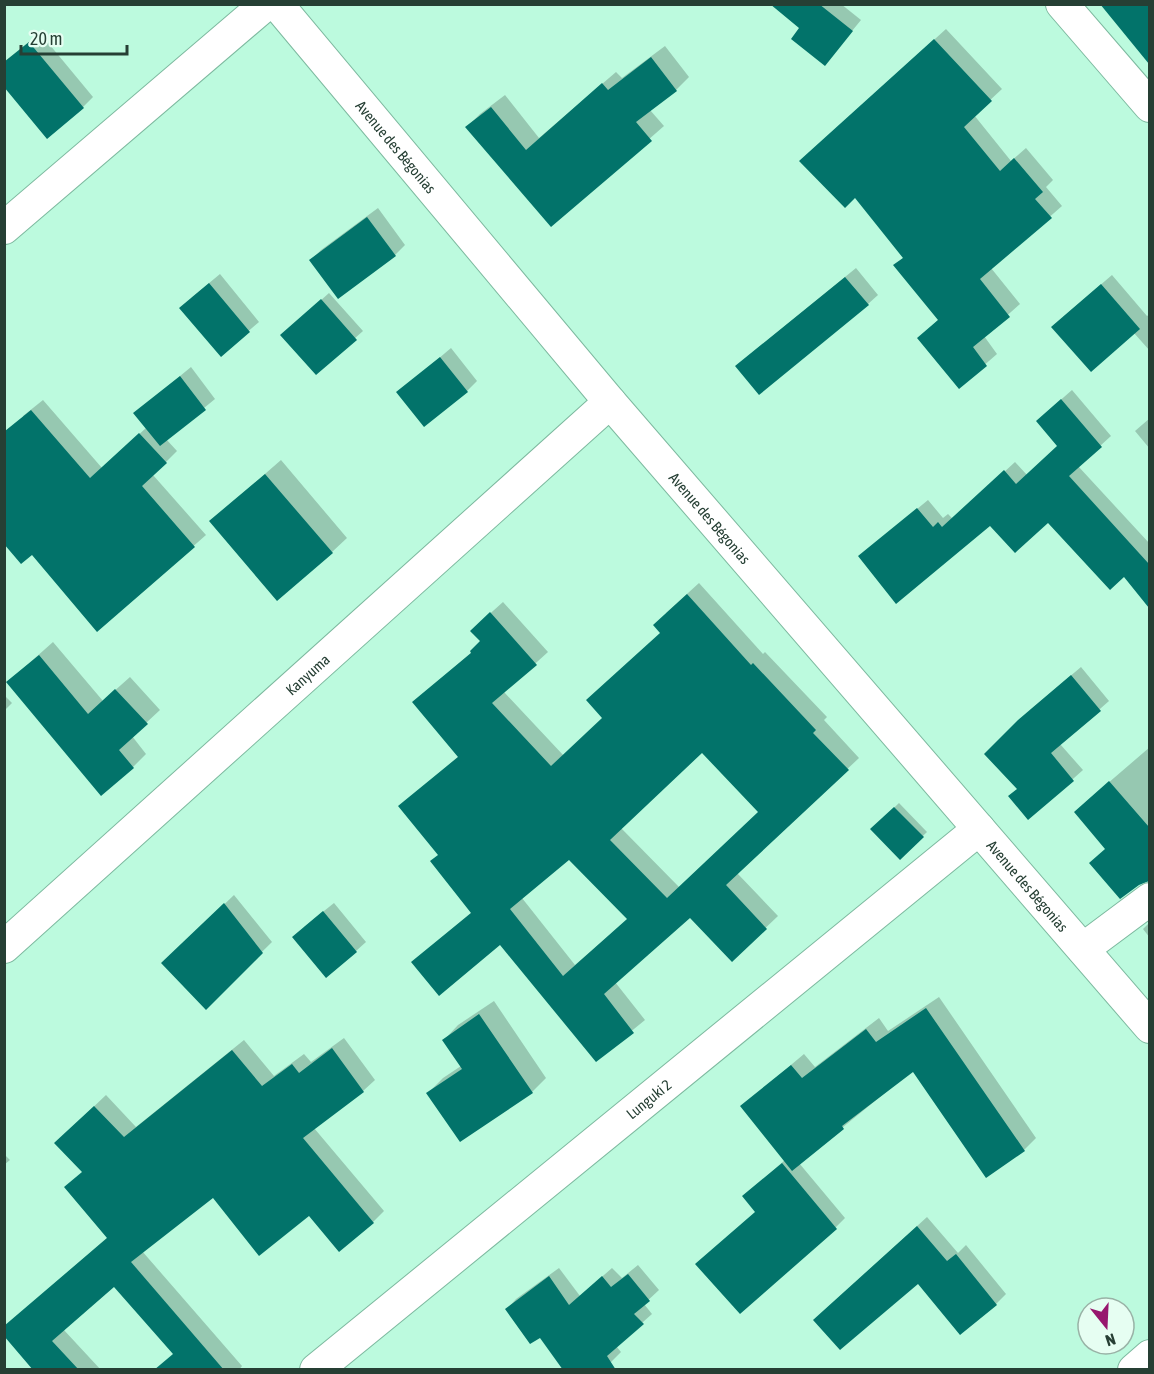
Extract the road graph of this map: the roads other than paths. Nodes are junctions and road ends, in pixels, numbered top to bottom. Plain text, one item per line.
1 (266, 4) edge
2 (277, 4) edge
3 (1062, 4) edge
4 (1149, 106) edge
5 (4, 228) edge
6 (610, 402) junction
7 (979, 828) junction
8 (1149, 899) edge
9 (4, 947) edge
10 (1083, 949) junction
11 (1149, 1027) edge
12 (1149, 1356) edge
13 (316, 1370) edge
14 (1134, 1370) edge

1 - 5 street
2 - 6 street, Avenue des Bégonias
3 - 4 street
6 - 7 street, Avenue des Bégonias
6 - 9 street, Kanyuma
7 - 10 street, Avenue des Bégonias
7 - 13 street, Lunguki 2
8 - 10 street
10 - 11 street, Avenue des Bégonias
12 - 14 street

